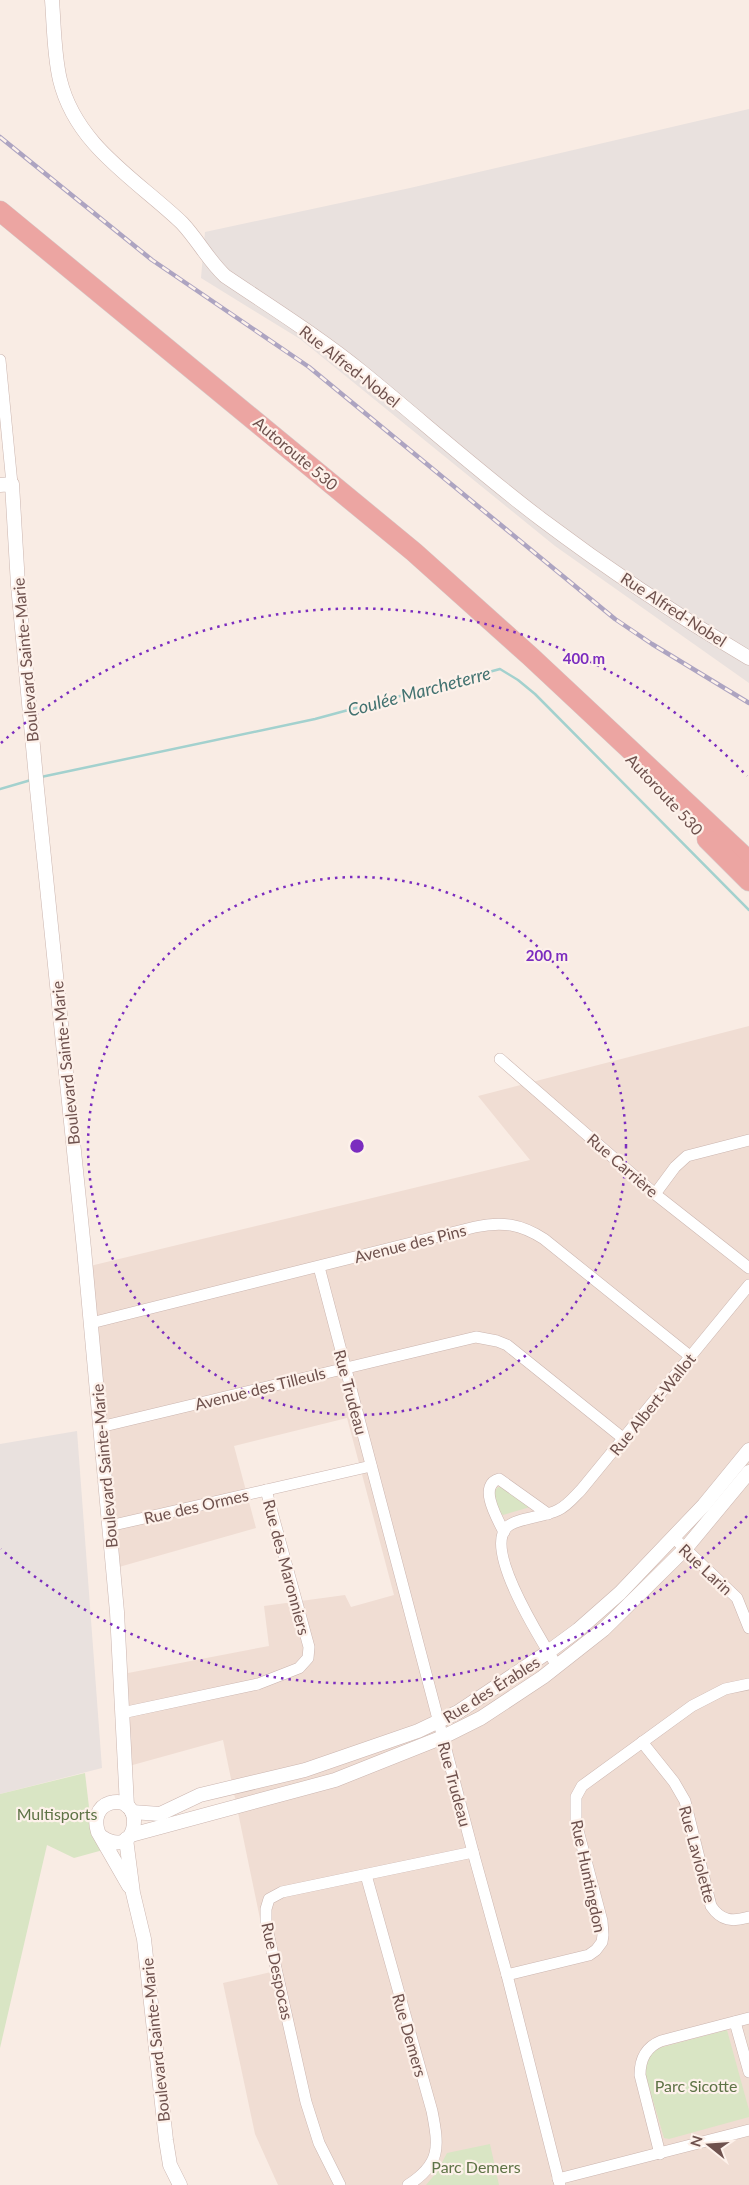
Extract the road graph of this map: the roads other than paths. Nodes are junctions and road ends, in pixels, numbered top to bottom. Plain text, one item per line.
1 (52, 0) edge
2 (0, 211) edge
3 (0, 360) edge
4 (6, 485) edge
5 (749, 658) edge
6 (583, 706) junction
7 (749, 861) edge
8 (749, 881) edge
9 (500, 1059) dead end
10 (749, 1140) edge
11 (655, 1194) junction
12 (319, 1267) junction
13 (749, 1268) edge
14 (749, 1285) edge
15 (91, 1323) junction
16 (691, 1356) junction
17 (345, 1367) junction
18 (100, 1427) junction
19 (624, 1439) junction
20 (749, 1450) edge
21 (371, 1466) junction
22 (749, 1472) edge
23 (266, 1490) junction
24 (548, 1514) junction
25 (109, 1526) junction
26 (504, 1532) junction
27 (674, 1538) junction
28 (686, 1548) junction
29 (749, 1628) edge
30 (548, 1652) junction
31 (557, 1666) junction
32 (749, 1684) edge
33 (122, 1713) junction
34 (439, 1722) junction
35 (443, 1737) junction
36 (642, 1742) junction
37 (124, 1766) junction
38 (109, 1804) junction
39 (130, 1809) junction
40 (102, 1837) junction
41 (129, 1837) junction
42 (473, 1852) junction
43 (366, 1875) junction
44 (133, 1893) junction
45 (749, 1917) edge
46 (507, 1975) junction
47 (749, 2018) edge
48 (735, 2022) junction
49 (749, 2072) edge
50 (749, 2130) edge
51 (660, 2154) junction
52 (559, 2182) edge
53 (180, 2185) edge
54 (340, 2185) edge
55 (408, 2185) edge

1 - 5 street, Rue Alfred-Nobel
2 - 6 highway, Autoroute 530
3 - 4 street, Boulevard Sainte-Marie
4 - 15 street, Boulevard Sainte-Marie
6 - 7 highway, Autoroute 530
6 - 8 highway, Autoroute 530
9 - 11 street, Rue Carrière
10 - 11 street
11 - 13 street, Rue Carrière
12 - 15 street, Avenue des Pins
12 - 16 street, Avenue des Pins
12 - 17 street, Rue Trudeau
14 - 16 street, Rue Albert-Wallot
15 - 18 street, Boulevard Sainte-Marie
16 - 19 street, Rue Albert-Wallot
17 - 18 street, Avenue des Tilleuls
17 - 19 street, Avenue des Tilleuls
17 - 21 street, Rue Trudeau
18 - 25 street, Boulevard Sainte-Marie
19 - 24 street, Rue Albert-Wallot
20 - 27 street, Rue des Érables
21 - 23 street, Rue des Ormes
21 - 34 street, Rue Trudeau
22 - 28 street, Rue des Érables
23 - 25 street, Rue des Ormes
23 - 33 street, Rue des Maronniers
24 - 26 street, Rue Albert-Wallot
24 - 26 street
25 - 33 street, Boulevard Sainte-Marie
26 - 30 street
27 - 28 street, Rue Larin
27 - 30 street, Rue des Érables
28 - 29 street, Rue Larin
28 - 31 street, Rue des Érables
30 - 31 street
30 - 34 street, Rue des Érables
31 - 35 street, Rue des Érables
32 - 36 street, Rue Huntingdon
33 - 37 street, Boulevard Sainte-Marie
34 - 35 street, Rue Trudeau
34 - 39 street, Rue des Érables
35 - 41 street, Rue des Érables
35 - 42 street, Rue Trudeau
36 - 45 street, Rue Laviolette
36 - 46 street, Rue Huntingdon
37 - 38 street, Boulevard Sainte-Marie
37 - 39 street, Boulevard Sainte-Marie
38 - 39 street
38 - 40 street, Boulevard Sainte-Marie
39 - 41 street, Boulevard Sainte-Marie
40 - 41 street
40 - 44 street, Boulevard Sainte-Marie
41 - 44 street, Boulevard Sainte-Marie
42 - 43 street, Rue Despocas
42 - 46 street, Rue Trudeau
43 - 54 street, Rue Despocas
43 - 55 street, Rue Demers
44 - 53 street, Boulevard Sainte-Marie
46 - 52 street, Rue Trudeau
47 - 48 street
48 - 49 street
48 - 51 street
50 - 51 street
51 - 52 street

